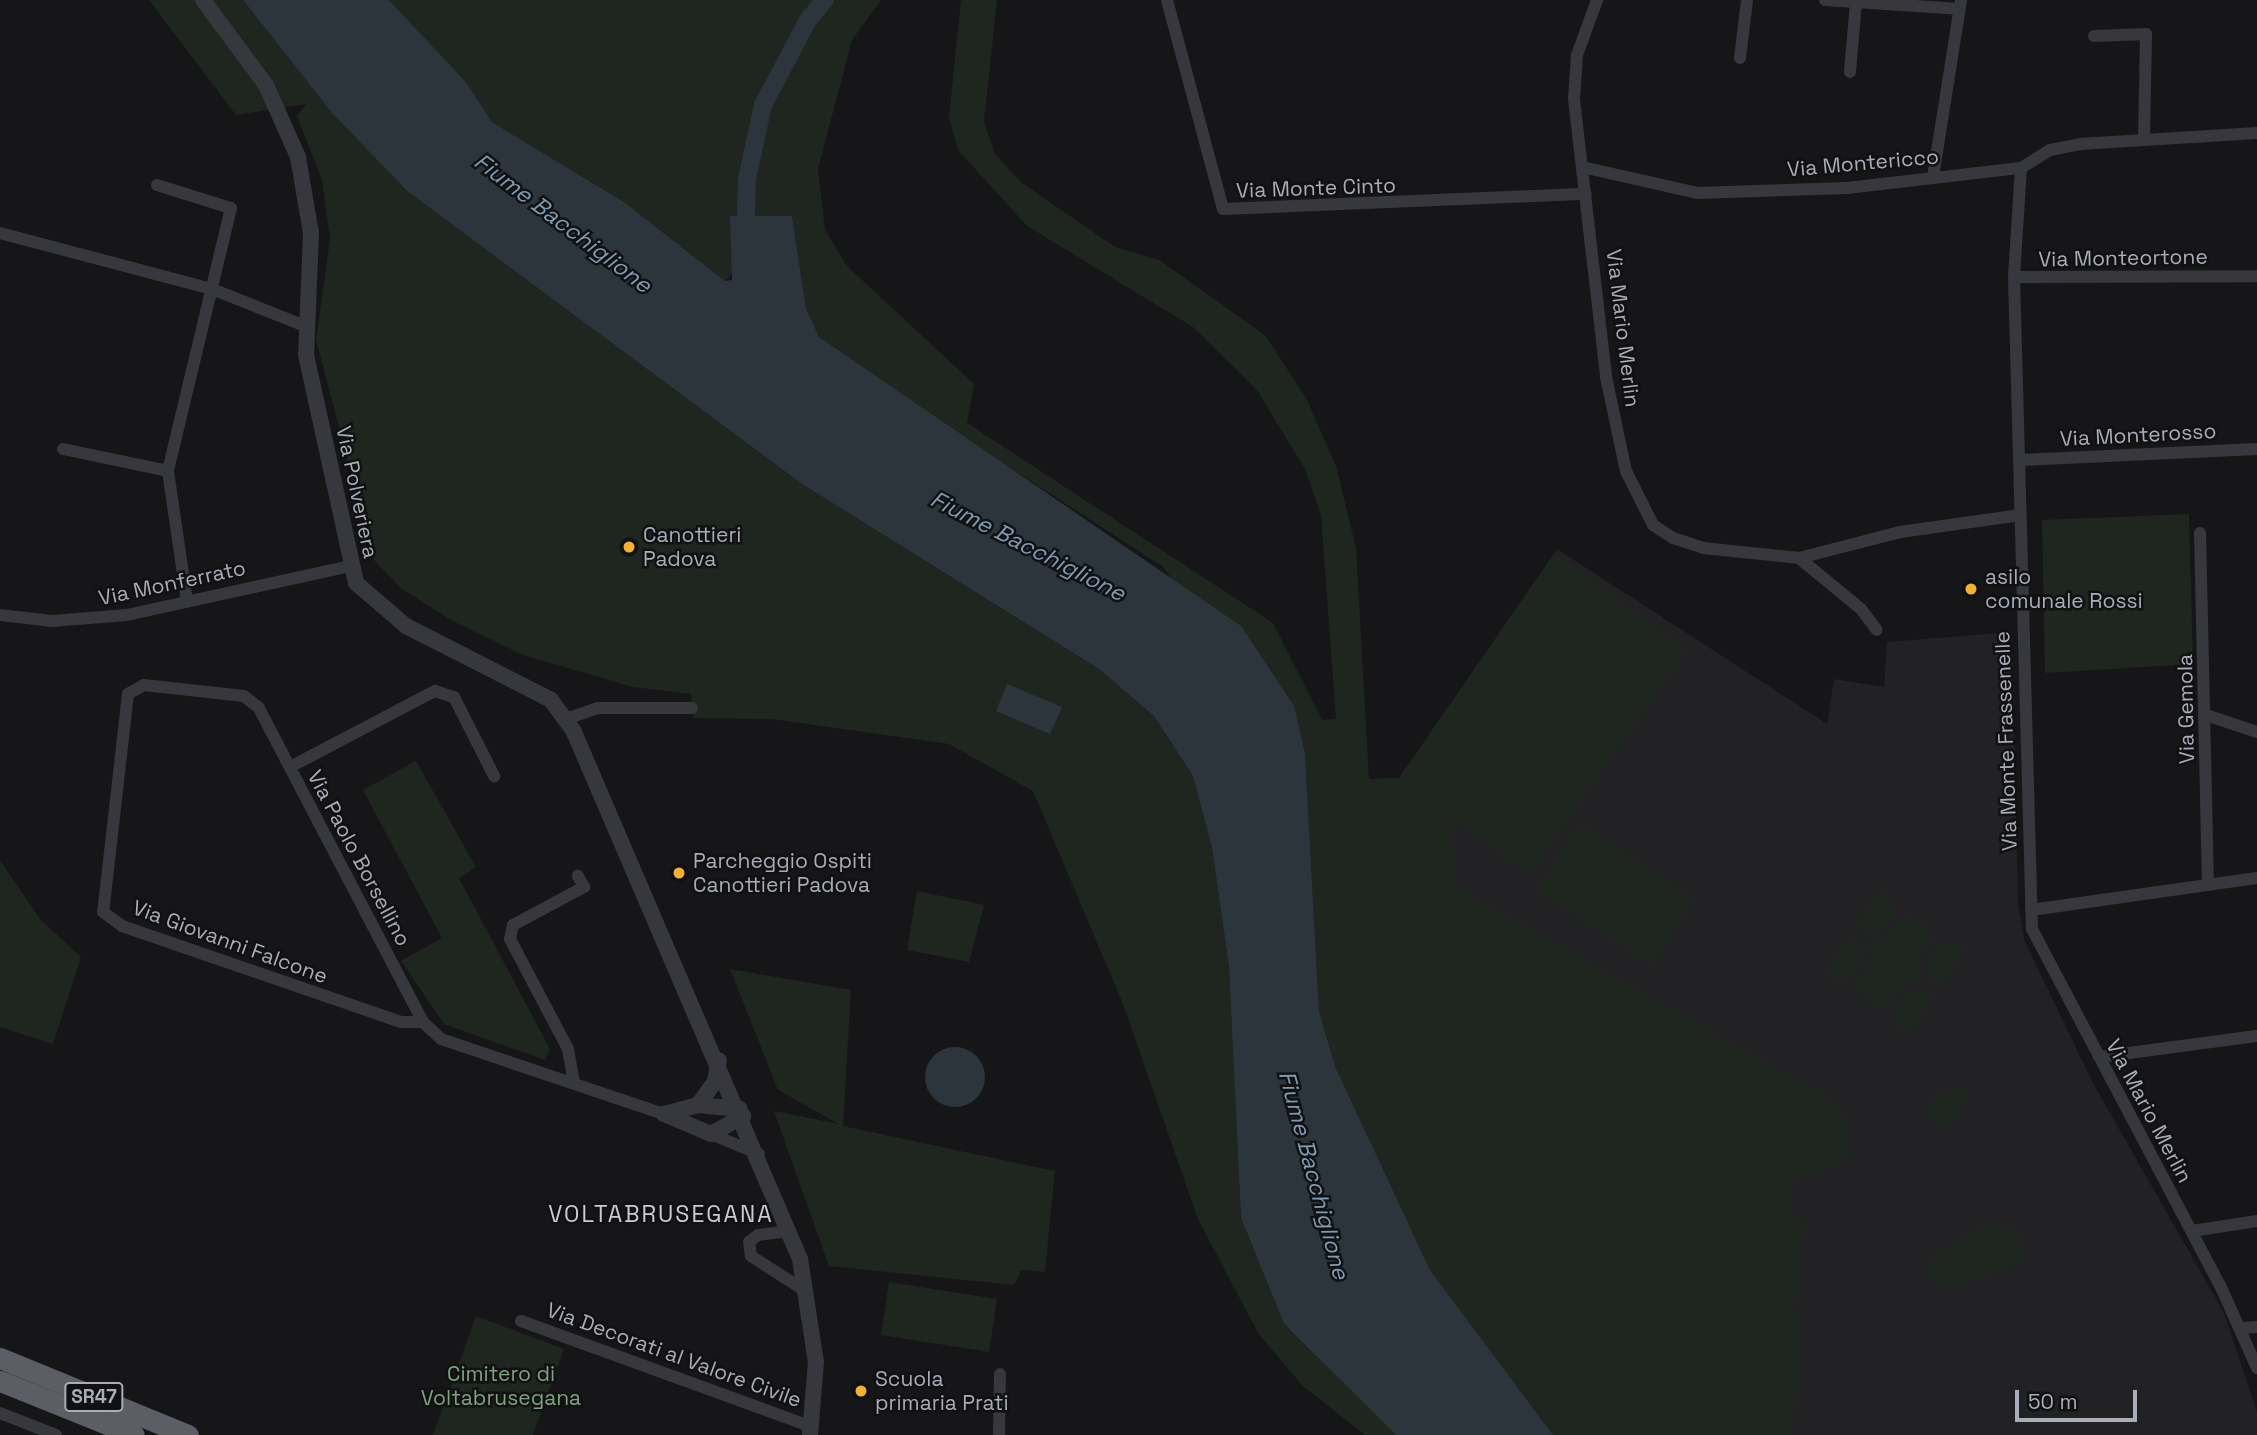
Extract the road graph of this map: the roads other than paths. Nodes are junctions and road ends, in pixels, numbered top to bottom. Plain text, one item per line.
1 (203, 0) edge
2 (1167, 0) edge
3 (1597, 0) edge
4 (1747, 0) edge
5 (1825, 0) edge
6 (1856, 2) junction
7 (1960, 5) edge
8 (2094, 36) dead end
9 (1740, 58) dead end
10 (1850, 72) dead end
11 (2257, 133) edge
12 (2144, 138) junction
13 (1582, 167) junction
14 (2021, 168) junction
15 (1933, 177) junction
16 (157, 185) dead end
17 (1586, 194) junction
18 (0, 233) edge
19 (2257, 276) edge
20 (2014, 277) junction
21 (212, 289) junction
22 (305, 326) junction
23 (63, 449) dead end
24 (2257, 449) edge
25 (2021, 460) junction
26 (168, 471) junction
27 (2021, 515) junction
28 (2200, 533) dead end
29 (1799, 558) junction
30 (350, 566) junction
31 (187, 602) junction
32 (0, 615) edge
33 (1877, 630) dead end
34 (692, 708) dead end
35 (2206, 715) junction
36 (566, 719) junction
37 (2257, 732) edge
38 (582, 753) joint
39 (290, 767) junction
40 (494, 776) dead end
41 (578, 876) dead end
42 (2257, 878) edge
43 (2208, 884) junction
44 (2031, 910) junction
45 (423, 1022) junction
46 (2257, 1036) edge
47 (2099, 1058) junction
48 (719, 1060) junction
49 (574, 1083) junction
50 (698, 1105) junction
51 (741, 1113) junction
52 (664, 1114) junction
53 (711, 1134) junction
54 (759, 1154) junction
55 (2257, 1220) edge
56 (790, 1231) junction
57 (2192, 1231) junction
58 (807, 1292) junction
59 (522, 1321) dead end
60 (2257, 1327) edge
61 (2242, 1328) junction
62 (0, 1358) edge
63 (2257, 1368) edge
64 (1000, 1374) dead end
65 (0, 1381) edge
66 (0, 1413) edge
67 (811, 1431) edge
68 (56, 1435) edge
69 (134, 1435) edge
70 (188, 1435) edge
71 (999, 1435) edge

1 - 22 street, Via Polveriera
2 - 17 street, Via Monte Cinto
3 - 13 street, Via Mario Merlin
4 - 9 street
5 - 6 street
6 - 7 street
6 - 10 street
7 - 15 street
8 - 12 street
11 - 12 street, Via Montericco
12 - 14 street, Via Montericco
13 - 15 street, Via Montericco
13 - 17 street, Via Mario Merlin
14 - 15 street, Via Montericco
14 - 20 street, Via Monteortone
16 - 21 street
17 - 29 street, Via Mario Merlin
18 - 21 street
19 - 20 street, Via Monteortone
20 - 25 street, Via Monte Frassenelle
21 - 22 street
21 - 26 street
22 - 30 street, Via Polveriera
23 - 26 street
24 - 25 street, Via Monterosso
25 - 27 street, Via Monte Frassenelle
26 - 31 street
27 - 29 street
27 - 44 street, Via Monte Frassenelle
28 - 35 street, Via Gemola
29 - 33 street
30 - 31 street, Via Monferrato
30 - 36 street, Via Polveriera
31 - 32 street, Via Monferrato
34 - 36 street
35 - 37 street
35 - 43 street, Via Gemola
36 - 38 street, Via Polveriera
38 - 48 street, Via Decorati al Valore Civile
39 - 40 street, Via Paolo Borsellino
39 - 45 street, Via Paolo Borsellino
39 - 45 street, Via Giovanni Falcone
41 - 49 street
42 - 43 street
43 - 44 street
44 - 47 street, Via Mario Merlin
45 - 49 street, Via Giovanni Falcone
46 - 47 street
47 - 57 street, Via Mario Merlin
48 - 50 street
48 - 51 street, Via Decorati al Valore Civile
49 - 52 street, Via Giovanni Falcone
50 - 51 street
50 - 52 street
51 - 53 street
51 - 54 street, Via Decorati al Valore Civile
52 - 53 street
53 - 54 street
54 - 56 street, Via Decorati al Valore Civile
55 - 57 street
56 - 58 street, Via Decorati al Valore Civile
56 - 58 street
57 - 61 street, Via Mario Merlin
58 - 67 street, Via Decorati al Valore Civile
59 - 67 street, Via Decorati al Valore Civile
60 - 61 street
61 - 63 street, Via Mario Merlin
62 - 70 highway, SR47
64 - 71 street
65 - 69 highway, SR47
66 - 68 street

